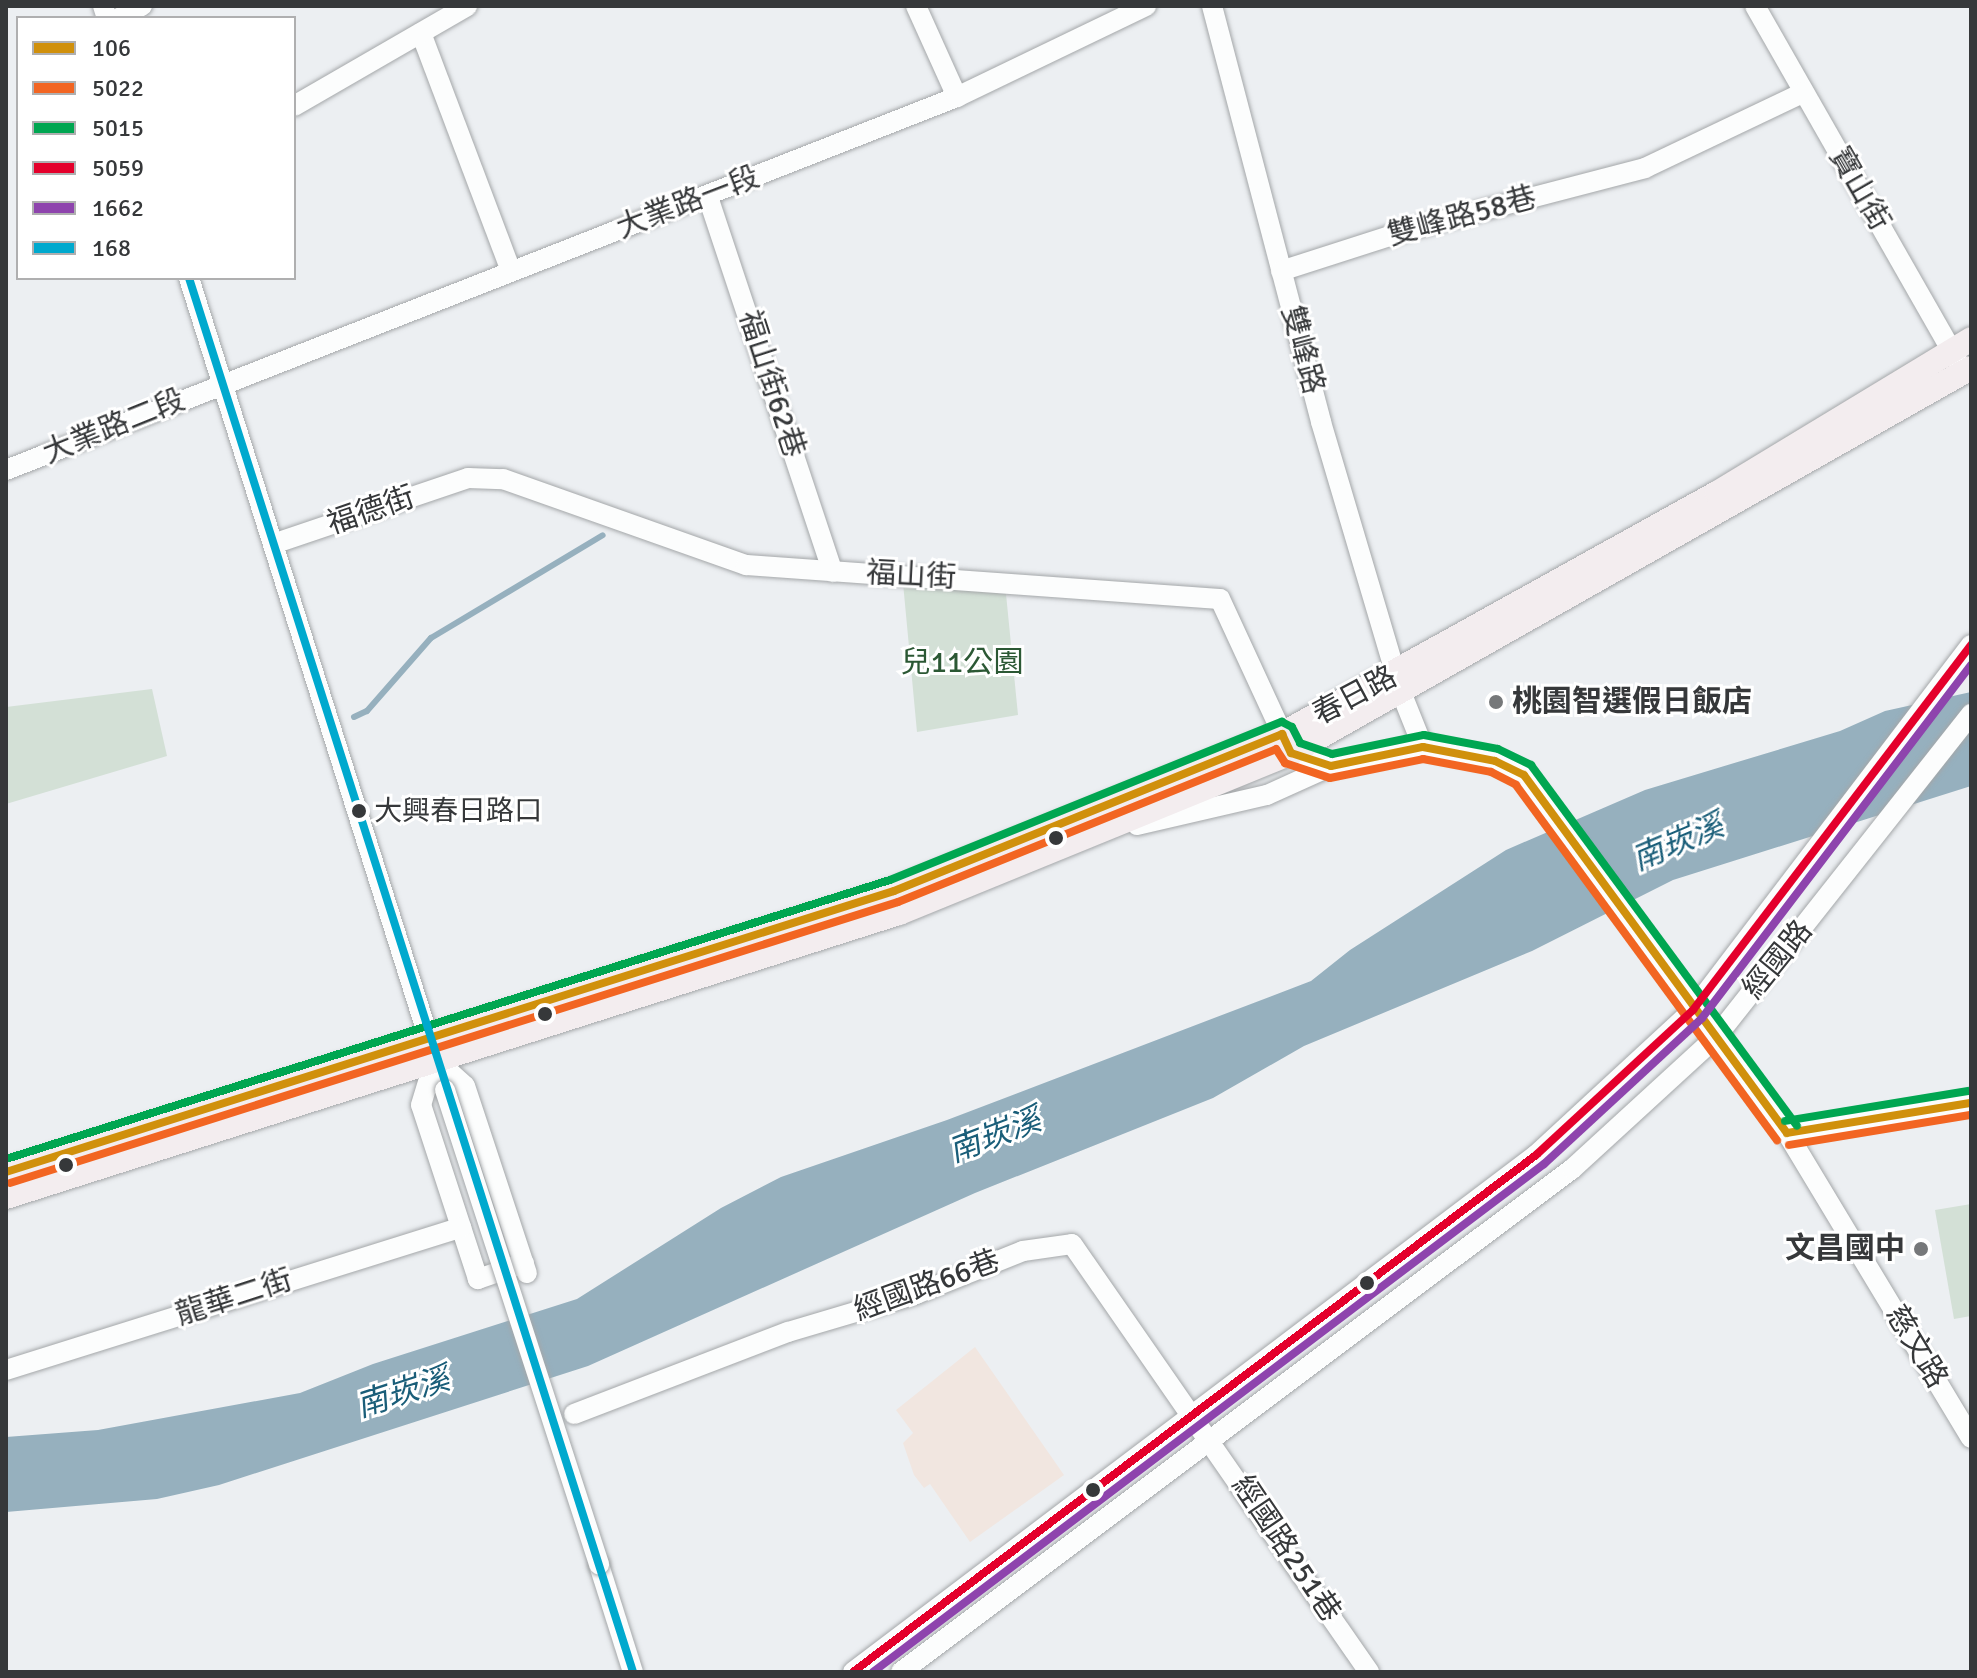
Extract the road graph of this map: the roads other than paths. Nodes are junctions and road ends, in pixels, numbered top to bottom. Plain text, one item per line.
1 (142, 6) edge
2 (467, 6) edge
3 (916, 6) edge
4 (1146, 6) edge
5 (1212, 6) edge
6 (1755, 6) edge
7 (123, 16) edge
8 (421, 33) junction
9 (1804, 92) junction
10 (957, 97) junction
11 (296, 105) edge
12 (708, 197) junction
13 (510, 269) junction
14 (1281, 271) junction
15 (190, 280) edge
16 (1961, 344) edge
17 (1967, 370) edge
18 (222, 384) junction
19 (6, 470) edge
20 (468, 478) joint
21 (273, 544) junction
22 (833, 572) junction
23 (1971, 645) edge
24 (1398, 684) junction
25 (1971, 714) edge
26 (1286, 744) junction
27 (1423, 747) junction
28 (1331, 766) junction
29 (1099, 833) junction
30 (1693, 1010) junction
31 (1716, 1037) junction
32 (431, 1048) junction
33 (1971, 1103) edge
34 (1787, 1133) junction
35 (6, 1172) edge
36 (6, 1197) edge
37 (461, 1227) junction
38 (6, 1370) edge
39 (574, 1414) dead end
40 (1202, 1427) junction
41 (1971, 1438) edge
42 (633, 1672) edge
43 (853, 1672) edge
44 (901, 1672) edge
45 (1369, 1672) edge

1 - 7 street
2 - 8 street
3 - 10 street
4 - 10 street, 大業路一段
5 - 14 street, 雙峰路
6 - 9 street, 寶山街
8 - 11 street
8 - 13 street
9 - 14 street, 雙峰路58巷
9 - 16 street, 寶山街
10 - 12 street, 大業路一段
12 - 13 street, 大業路一段
12 - 22 street, 福山街62巷
13 - 18 street, 大業路一段
14 - 24 street, 雙峰路
15 - 18 street
16 - 17 street, 寶山街
16 - 24 main road, 春日路
17 - 24 main road, 春日路
18 - 19 street, 大業路二段
18 - 21 street
20 - 21 street, 福德街
20 - 22 street, 福山街
21 - 32 street
22 - 26 street, 福山街
23 - 30 street, 經國路
24 - 26 main road, 春日路
24 - 27 street, 雙峰路
25 - 31 street, 經國路
26 - 28 street
26 - 29 main road, 春日路
26 - 32 main road, 春日路
27 - 28 street
27 - 30 street, 慈文路
28 - 29 street
29 - 32 main road, 春日路
30 - 31 street, 慈文路
30 - 40 street, 經國路
31 - 34 street, 慈文路
31 - 40 street, 經國路
32 - 35 main road, 春日路
32 - 36 main road, 春日路
32 - 37 street
32 - 37 street
32 - 42 street, bridge
33 - 34 street
34 - 41 street, 慈文路
37 - 38 street, 龍華二街
39 - 40 street, 經國路66巷
40 - 43 street, 經國路
40 - 44 street, 經國路
40 - 45 street, 經國路251巷

